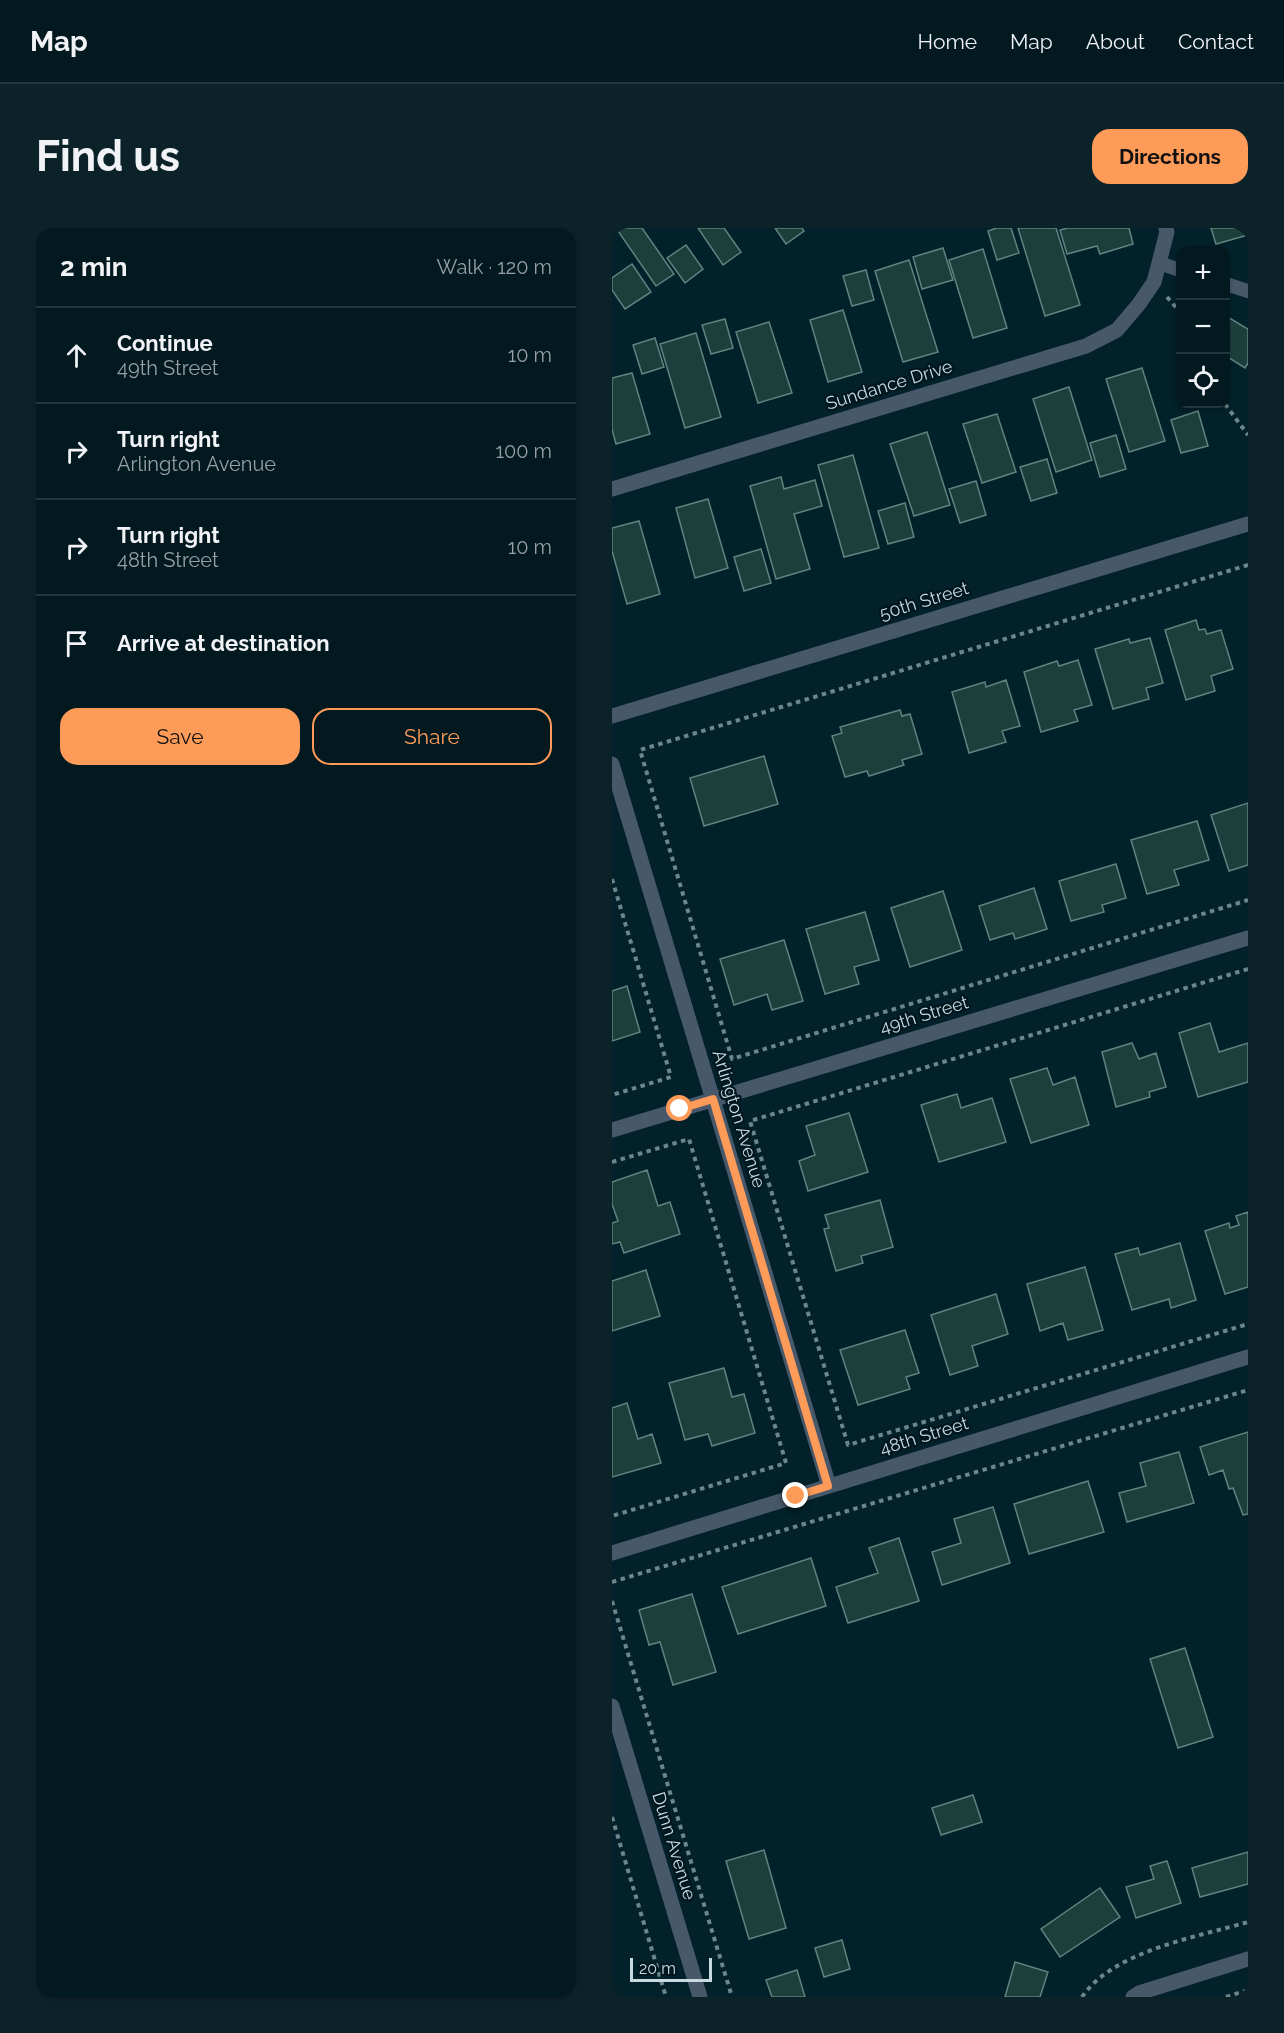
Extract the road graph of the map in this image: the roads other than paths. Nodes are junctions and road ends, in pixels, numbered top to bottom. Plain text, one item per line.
1 (1166, 228) edge
2 (1158, 263) junction
3 (1176, 269) edge
4 (1230, 285) edge
5 (1248, 291) edge
6 (612, 489) edge
7 (1248, 524) edge
8 (612, 716) edge
9 (612, 764) edge
10 (1248, 938) edge
11 (713, 1099) junction
12 (612, 1130) edge
13 (1248, 1357) edge
14 (828, 1486) junction
15 (612, 1553) edge
16 (612, 1706) edge
17 (1248, 1959) edge
18 (700, 1997) edge
19 (1133, 1997) edge

1 - 2 street
2 - 3 lane
2 - 6 street, Sundance Drive
4 - 5 lane
7 - 8 street, 50th Street
9 - 11 street, Arlington Avenue
10 - 11 street, 49th Street
11 - 12 street, 49th Street
11 - 14 street, Arlington Avenue
13 - 14 street, 48th Street
14 - 15 street, 48th Street
16 - 18 street, Dunn Avenue
17 - 19 street

